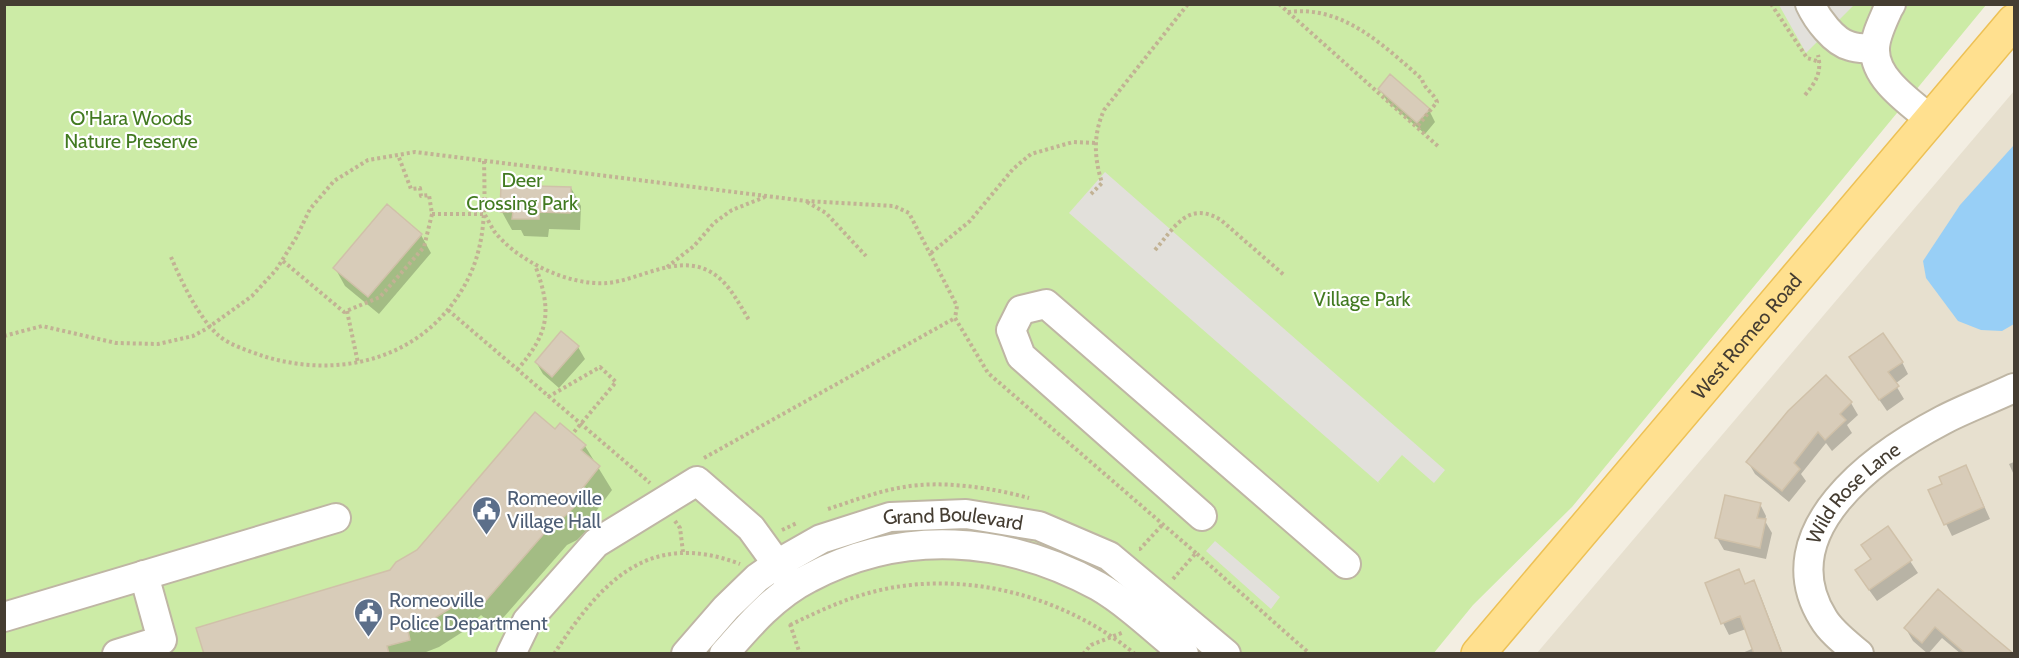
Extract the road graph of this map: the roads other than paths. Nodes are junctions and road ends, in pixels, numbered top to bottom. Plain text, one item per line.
1 (1810, 4) edge
2 (1887, 6) edge
3 (2014, 21) edge
4 (1875, 49) junction
5 (1930, 120) junction
6 (2014, 388) edge
7 (1202, 516) dead end
8 (336, 518) dead end
9 (777, 564) junction
10 (1346, 564) dead end
11 (144, 576) junction
12 (794, 588) junction
13 (4, 617) edge
14 (117, 654) edge
15 (511, 654) edge
16 (686, 654) edge
17 (724, 654) edge
18 (1184, 654) edge
19 (1226, 654) edge
20 (1478, 654) edge
21 (1859, 654) edge

1 - 4 street
2 - 4 street
3 - 5 main road, West Romeo Road
4 - 5 street
5 - 20 main road, West Romeo Road
6 - 21 street, Wild Rose Lane
7 - 10 street
8 - 11 street
9 - 12 street
9 - 15 street
9 - 16 street, Grand Boulevard
9 - 19 street, Grand Boulevard
11 - 13 street
11 - 14 street
12 - 17 street, Grand Boulevard
12 - 18 street, Grand Boulevard

